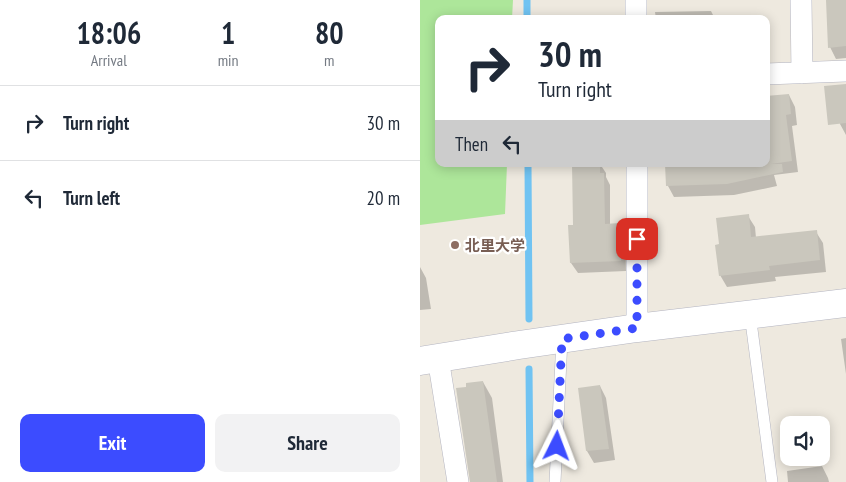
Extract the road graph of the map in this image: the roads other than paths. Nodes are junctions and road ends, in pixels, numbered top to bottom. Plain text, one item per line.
1 (636, 0) edge
2 (801, 0) edge
3 (636, 15) edge
4 (846, 71) edge
5 (802, 73) junction
6 (770, 74) edge
7 (637, 167) edge
8 (846, 303) edge
9 (750, 314) junction
10 (637, 328) junction
11 (562, 339) junction
12 (429, 360) edge
13 (458, 482) edge
14 (555, 482) edge
15 (772, 482) edge

1 - 3 street
2 - 5 street
4 - 5 street
5 - 6 street
7 - 10 street
8 - 9 street
9 - 10 street
9 - 15 lane
10 - 11 street
11 - 12 street
11 - 14 lane
12 - 13 street

